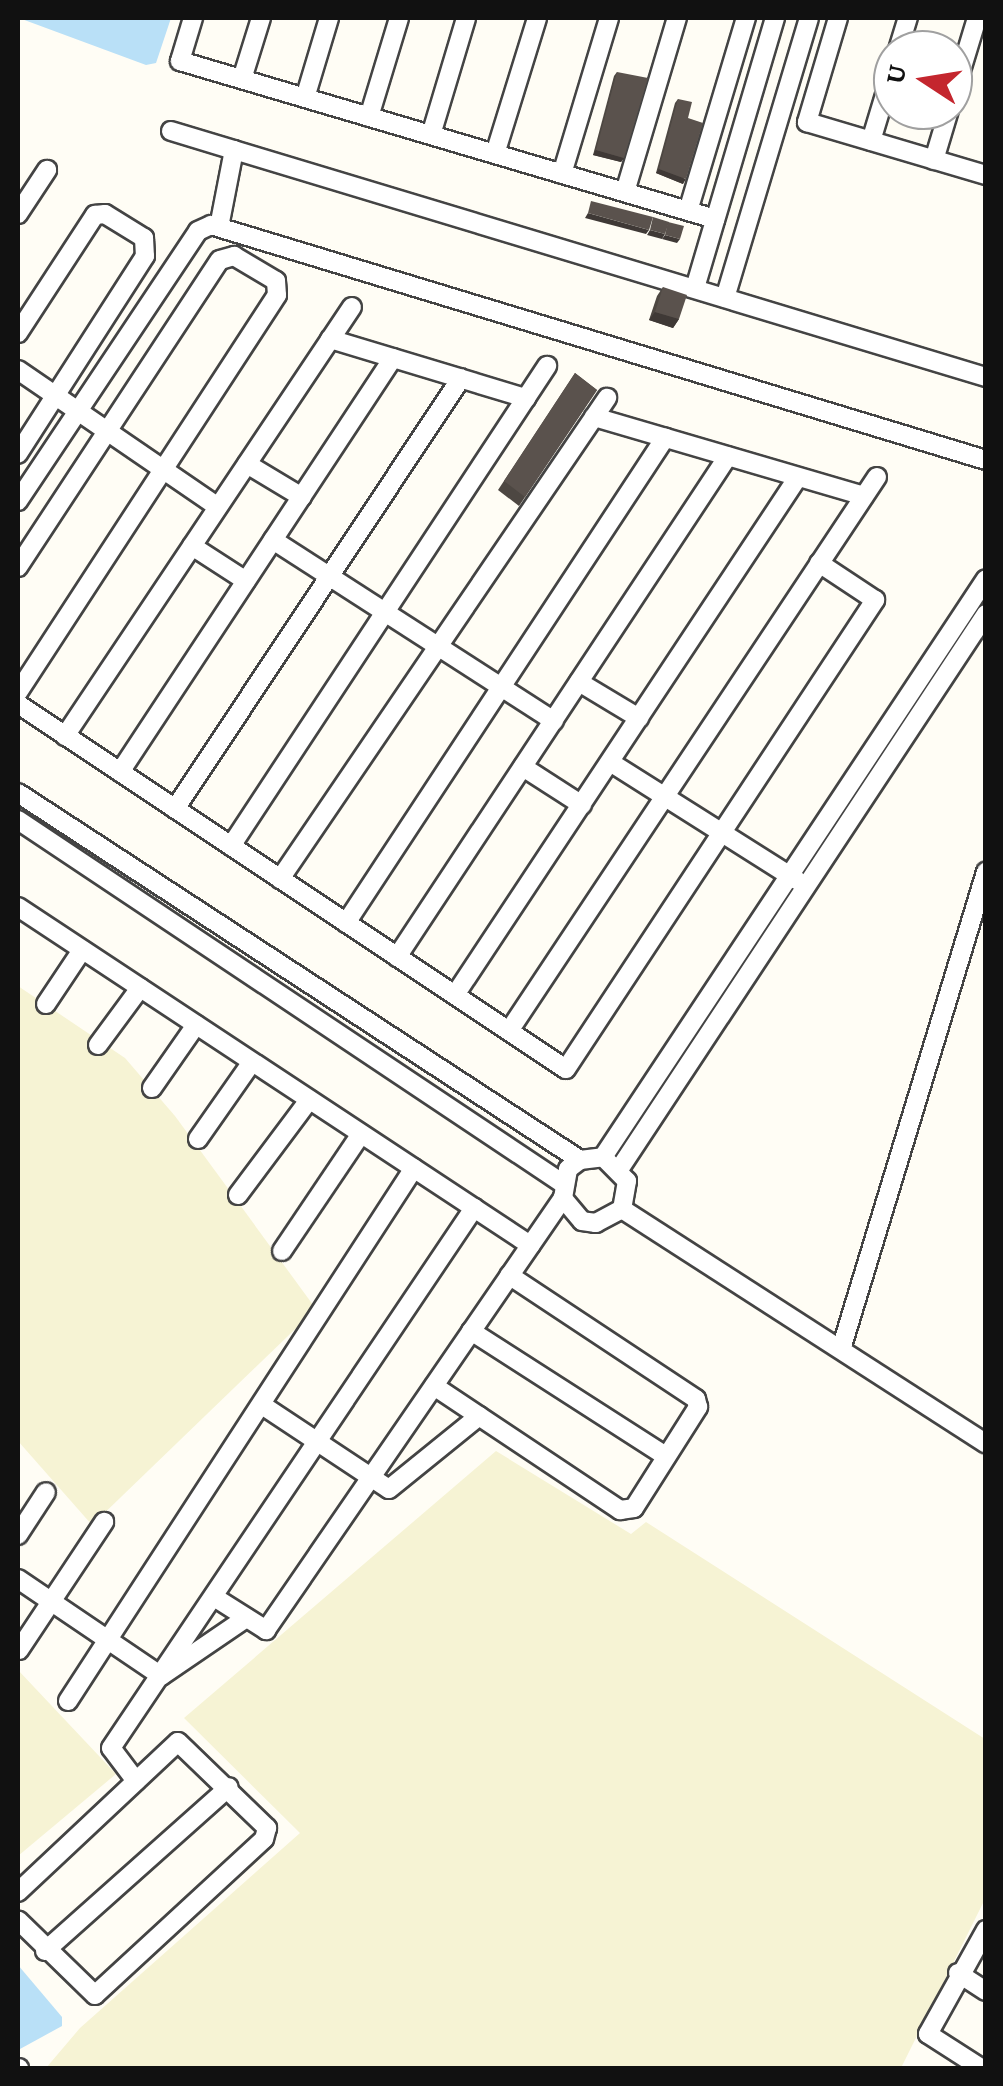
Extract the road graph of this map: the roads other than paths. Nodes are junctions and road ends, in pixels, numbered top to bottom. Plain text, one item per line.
1 (193, 18) edge
2 (261, 18) edge
3 (329, 18) edge
4 (398, 18) edge
5 (466, 18) edge
6 (537, 18) edge
7 (609, 18) edge
8 (677, 18) edge
9 (746, 18) edge
10 (776, 18) edge
11 (809, 18) edge
12 (838, 18) edge
13 (242, 79) junction
14 (305, 98) junction
15 (369, 117) junction
16 (875, 130) edge
17 (943, 130) edge
18 (171, 132) dead end
19 (431, 135) junction
20 (872, 141) junction
21 (234, 150) junction
22 (496, 154) junction
23 (934, 160) junction
24 (47, 170) dead end
25 (562, 174) junction
26 (986, 175) edge
27 (25, 186) edge
28 (625, 192) junction
29 (688, 211) junction
30 (18, 214) edge
31 (715, 219) junction
32 (220, 226) junction
33 (695, 288) junction
34 (725, 298) junction
35 (352, 307) dead end
36 (18, 334) edge
37 (330, 338) junction
38 (393, 358) junction
39 (547, 366) dead end
40 (18, 370) edge
41 (986, 377) edge
42 (461, 378) junction
43 (55, 396) junction
44 (526, 398) junction
45 (607, 398) dead end
46 (78, 409) junction
47 (594, 417) junction
48 (108, 431) junction
49 (665, 438) junction
50 (18, 454) edge
51 (728, 456) junction
52 (986, 460) edge
53 (247, 464) junction
54 (162, 469) junction
55 (798, 477) junction
56 (877, 477) dead end
57 (864, 496) junction
58 (302, 497) junction
59 (18, 502) edge
60 (218, 507) junction
61 (273, 540) junction
62 (192, 546) junction
63 (819, 563) junction
64 (18, 567) edge
65 (329, 577) junction
66 (986, 578) edge
67 (246, 581) junction
68 (384, 614) junction
69 (986, 614) edge
70 (438, 650) junction
71 (20, 680) edge
72 (579, 682) junction
73 (500, 688) junction
74 (18, 704) edge
75 (639, 718) junction
76 (554, 721) junction
77 (65, 736) junction
78 (610, 762) junction
79 (523, 767) junction
80 (120, 772) junction
81 (18, 793) edge
82 (664, 797) junction
83 (582, 805) junction
84 (175, 810) junction
85 (18, 820) edge
86 (721, 834) junction
87 (231, 846) junction
88 (986, 871) edge
89 (280, 878) junction
90 (799, 881) junction
91 (23, 911) edge
92 (346, 923) junction
93 (18, 933) edge
94 (82, 950) junction
95 (398, 957) junction
96 (140, 988) junction
97 (455, 995) junction
98 (46, 1004) dead end
99 (196, 1025) junction
100 (509, 1032) junction
101 (98, 1045) dead end
102 (252, 1062) junction
103 (152, 1088) dead end
104 (309, 1100) junction
105 (362, 1134) junction
106 (198, 1139) dead end
107 (602, 1157) junction
108 (580, 1160) junction
109 (414, 1168) junction
110 (620, 1168) junction
111 (563, 1190) junction
112 (238, 1195) dead end
113 (474, 1208) junction
114 (622, 1209) junction
115 (530, 1245) junction
116 (282, 1252) dead end
117 (509, 1275) junction
118 (471, 1331) junction
119 (842, 1346) junction
120 (434, 1386) junction
121 (262, 1404) junction
122 (479, 1416) junction
123 (316, 1442) junction
124 (986, 1444) edge
125 (666, 1456) junction
126 (370, 1479) junction
127 (46, 1492) dead end
128 (104, 1522) dead end
129 (18, 1535) edge
130 (18, 1579) edge
131 (214, 1597) junction
132 (51, 1602) junction
133 (246, 1618) junction
134 (108, 1640) junction
135 (19, 1650) edge
136 (161, 1676) junction
137 (68, 1701) dead end
138 (136, 1780) junction
139 (228, 1787) junction
140 (18, 1892) edge
141 (18, 1920) edge
142 (986, 1930) edge
143 (45, 1951) junction
144 (958, 1973) junction
145 (986, 1991) edge
146 (976, 2067) edge

1 - 13 street
2 - 13 street
3 - 14 street
4 - 15 street
5 - 19 street
6 - 22 street
7 - 25 street
8 - 28 street
9 - 29 street
10 - 31 street
11 - 34 street
12 - 20 street
13 - 14 street
14 - 15 street
15 - 19 street
16 - 20 street
17 - 23 street
18 - 21 street
19 - 22 street
20 - 23 street
21 - 32 street
21 - 33 street
22 - 25 street
23 - 26 street
24 - 27 street
25 - 28 street
27 - 30 street
28 - 29 street
29 - 31 street
31 - 33 street
32 - 46 street
32 - 52 street
33 - 34 street
34 - 41 street
35 - 37 street
36 - 43 street
37 - 38 street
37 - 53 street
38 - 42 street
38 - 58 street
39 - 44 street
40 - 43 street
42 - 44 street
42 - 65 street
43 - 46 street
43 - 50 street
44 - 68 street
45 - 47 street
46 - 48 street
46 - 59 street
47 - 49 street
47 - 70 street
48 - 54 street
48 - 54 street
48 - 64 street
49 - 51 street
49 - 73 street
51 - 55 street
51 - 72 street
53 - 58 street
53 - 60 street
54 - 60 street
54 - 71 street
55 - 57 street
55 - 75 street
56 - 57 street
57 - 63 street
58 - 61 street
60 - 62 street
61 - 65 street
61 - 67 street
62 - 67 street
62 - 77 street
63 - 82 street
63 - 86 street
65 - 68 street
65 - 84 street
66 - 90 street
67 - 80 street
68 - 70 street
68 - 87 street
69 - 90 street
70 - 73 street
70 - 89 street
72 - 75 street
72 - 76 street
73 - 76 street
73 - 92 street
74 - 77 street
75 - 78 street
76 - 79 street
77 - 80 street
78 - 82 street
78 - 83 street
79 - 83 street
79 - 95 street
80 - 84 street
81 - 108 street
82 - 86 street
82 - 100 street
83 - 97 street
84 - 87 street
85 - 111 street
86 - 90 street
86 - 100 street
87 - 89 street
88 - 119 street
89 - 92 street
90 - 107 street
90 - 110 street
91 - 93 street
91 - 94 street
92 - 95 street
94 - 96 street
94 - 98 street
95 - 97 street
96 - 99 street
96 - 101 street
97 - 100 street
99 - 102 street
99 - 103 street
102 - 104 street
102 - 106 street
104 - 105 street
104 - 112 street
105 - 109 street
105 - 116 street
107 - 108 street
107 - 110 street
108 - 111 street
109 - 113 street
109 - 121 street
110 - 114 street
111 - 114 street
111 - 115 street
113 - 115 street
113 - 123 street
114 - 119 street
115 - 117 street
117 - 118 street
117 - 125 street
118 - 120 street
118 - 125 street
119 - 124 street
120 - 122 street
120 - 126 street
121 - 123 street
121 - 134 street
122 - 125 street
122 - 126 street
123 - 126 street
123 - 131 street
126 - 133 street
127 - 129 street
128 - 132 street
130 - 132 street
131 - 133 street
131 - 136 street
132 - 134 street
132 - 135 street
133 - 136 street
134 - 136 street
134 - 137 street
136 - 138 street
138 - 139 street
138 - 140 street
139 - 143 street
139 - 143 street
141 - 143 street
142 - 144 street
144 - 145 street
144 - 146 street

